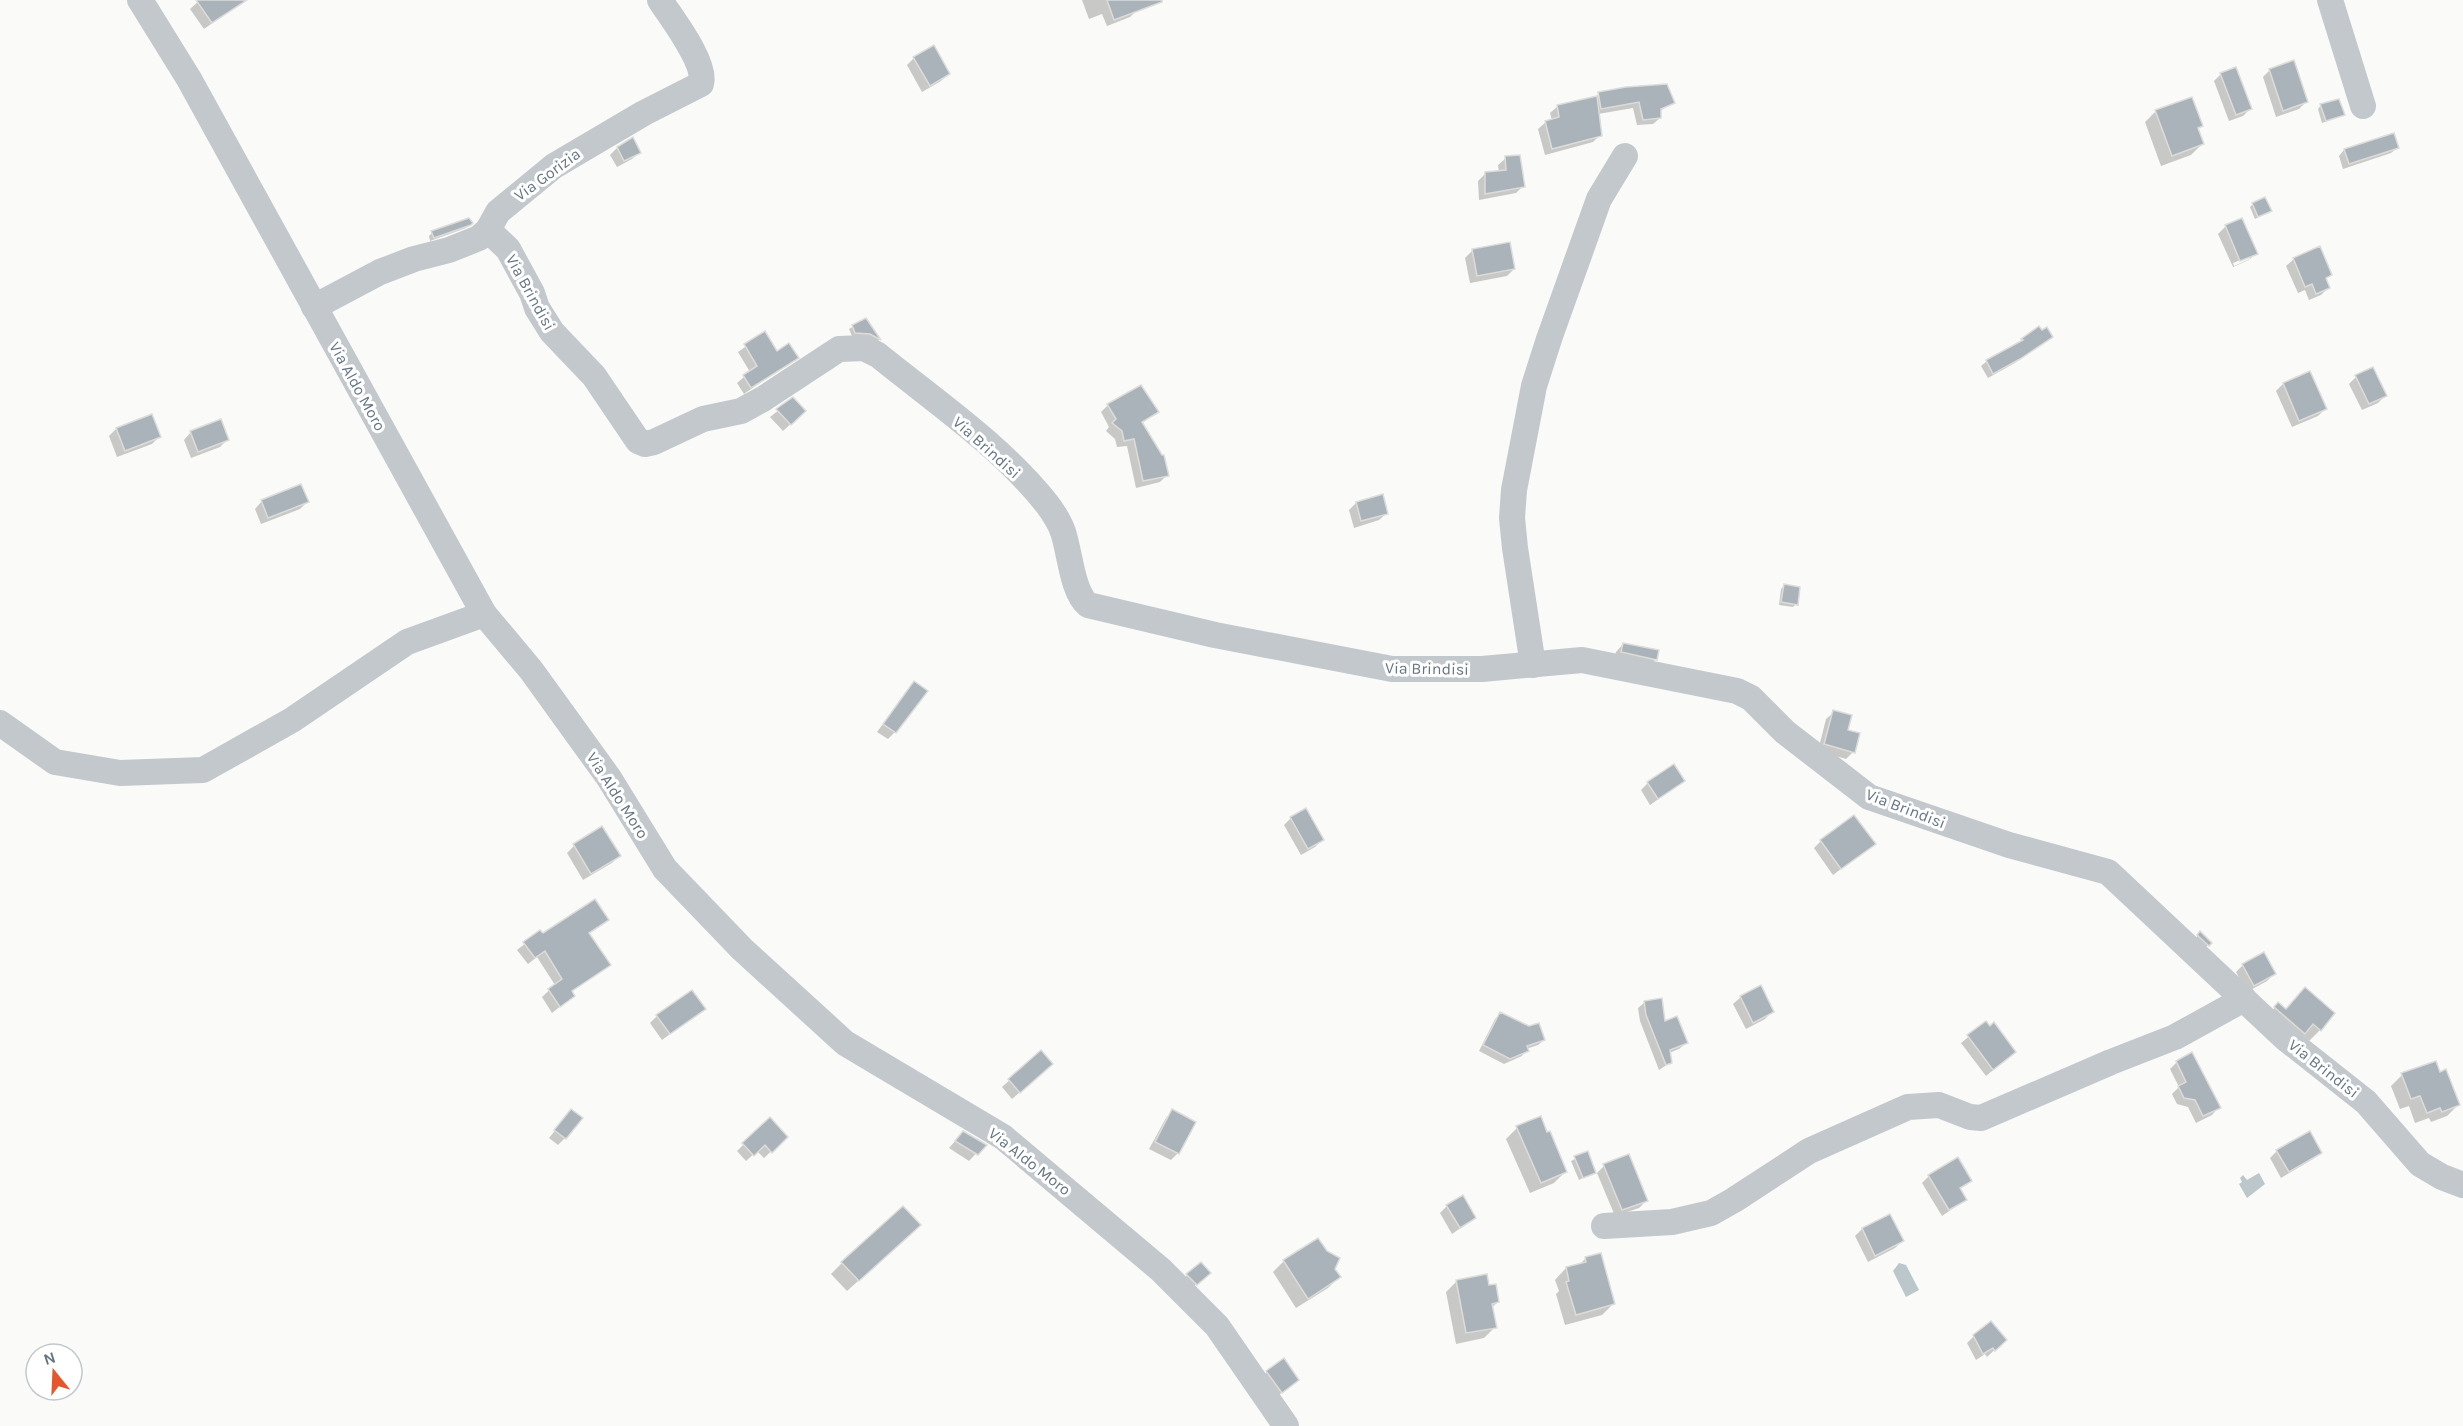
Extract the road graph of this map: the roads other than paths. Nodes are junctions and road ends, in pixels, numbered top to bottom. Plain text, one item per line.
1 (140, 0) edge
2 (660, 0) edge
3 (2330, 0) edge
4 (2363, 105) dead end
5 (1625, 156) dead end
6 (488, 230) junction
7 (314, 307) junction
8 (484, 614) junction
9 (1533, 664) junction
10 (0, 723) edge
11 (2244, 999) junction
12 (2463, 1185) edge
13 (1604, 1226) dead end
14 (1286, 1426) edge

1 - 7 street, Via Aldo Moro
2 - 6 street, Via Gorizia
3 - 4 street
5 - 9 street
6 - 7 street, Via Gorizia
6 - 9 street, Via Brindisi
7 - 8 street, Via Aldo Moro
8 - 10 street
8 - 14 street, Via Aldo Moro
9 - 11 street, Via Brindisi
11 - 12 street, Via Brindisi
11 - 13 street

